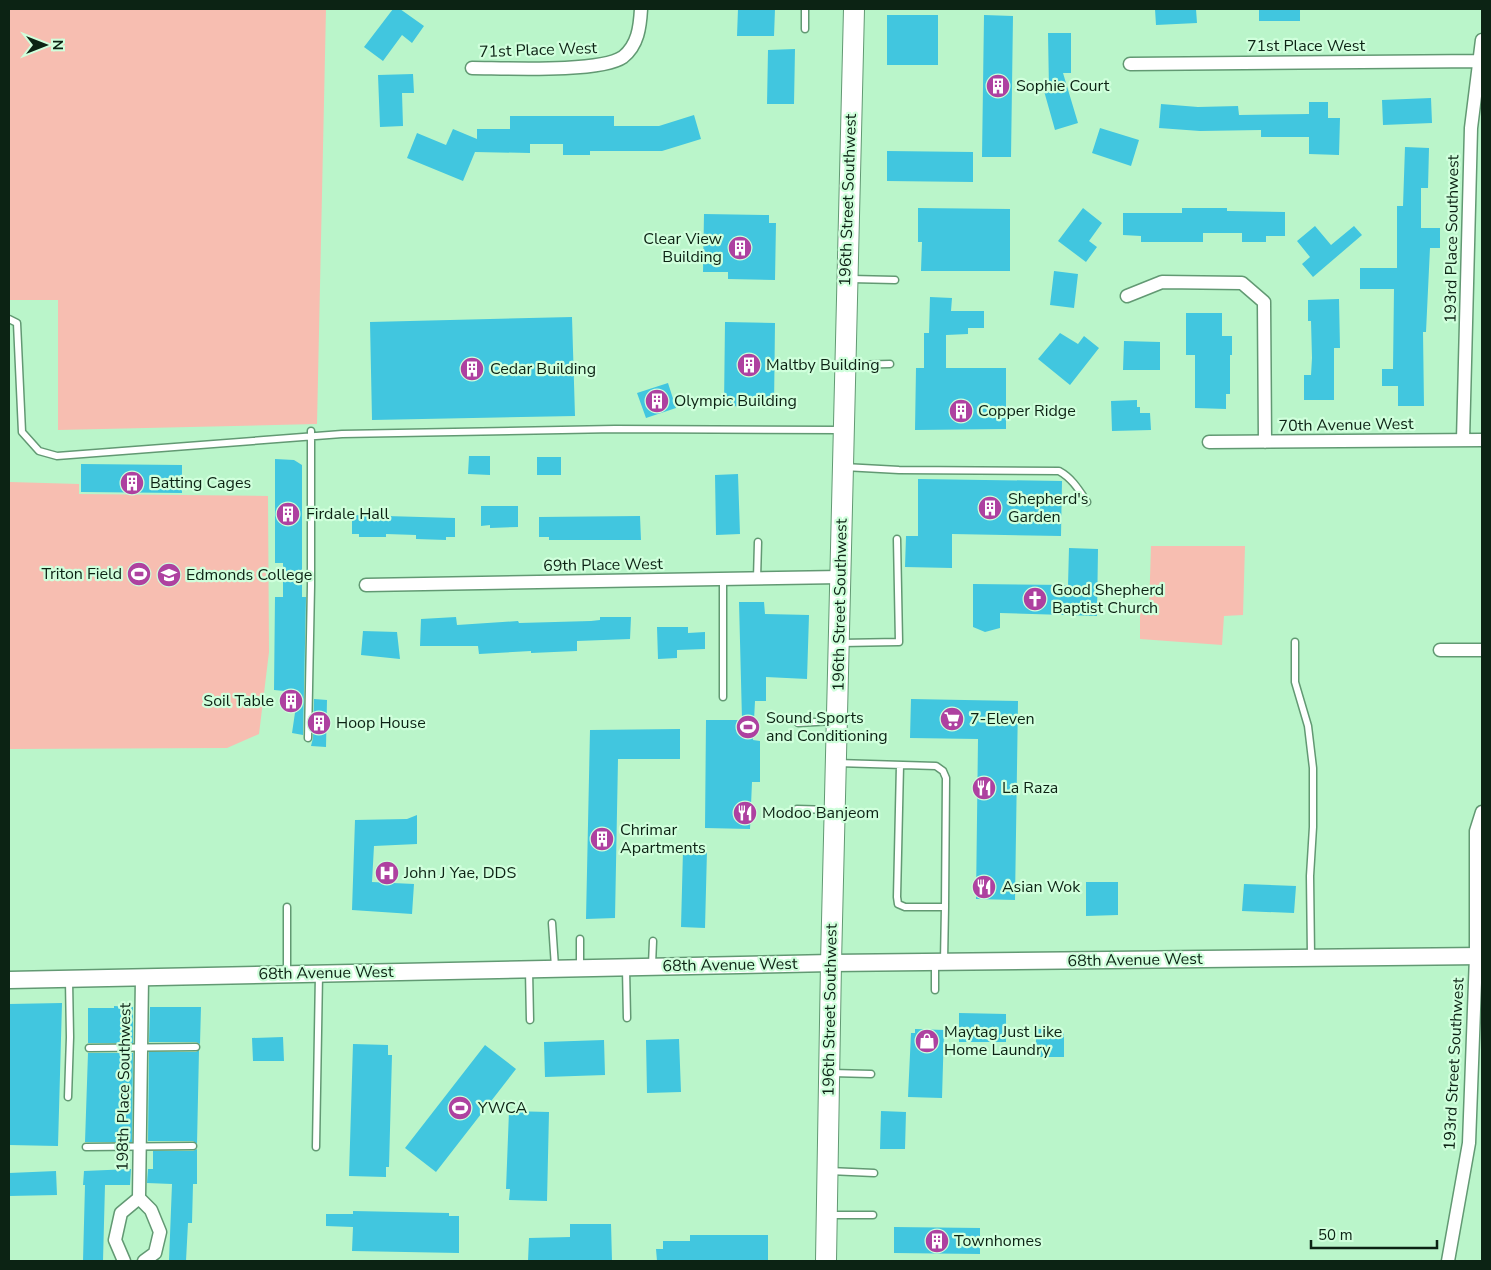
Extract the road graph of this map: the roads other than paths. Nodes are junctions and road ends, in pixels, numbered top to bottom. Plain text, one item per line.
1 (640, 9) edge
2 (805, 9) edge
3 (854, 9) edge
4 (805, 29) dead end
5 (1482, 40) edge
6 (1481, 61) edge
7 (1130, 64) dead end
8 (472, 68) dead end
9 (846, 279) junction
10 (895, 280) dead end
11 (1127, 296) dead end
12 (9, 319) edge
13 (890, 364) dead end
14 (844, 365) junction
15 (844, 430) junction
16 (310, 434) junction
17 (1463, 440) junction
18 (1482, 440) edge
19 (1209, 442) dead end
20 (1265, 442) junction
21 (843, 466) junction
22 (1087, 502) dead end
23 (897, 539) dead end
24 (758, 542) dead end
25 (841, 577) junction
26 (757, 578) junction
27 (723, 579) junction
28 (366, 585) dead end
29 (1295, 642) dead end
30 (839, 643) junction
31 (1440, 650) dead end
32 (1482, 650) edge
33 (723, 697) dead end
34 (837, 721) junction
35 (798, 723) dead end
36 (308, 738) dead end
37 (836, 763) junction
38 (900, 764) junction
39 (797, 809) dead end
40 (835, 810) junction
41 (1482, 812) edge
42 (287, 907) dead end
43 (945, 908) junction
44 (552, 924) dead end
45 (580, 940) dead end
46 (653, 941) dead end
47 (1479, 956) edge
48 (1311, 958) junction
49 (940, 962) junction
50 (831, 963) junction
51 (652, 966) junction
52 (626, 967) junction
53 (556, 968) junction
54 (580, 968) junction
55 (529, 969) junction
56 (319, 973) junction
57 (287, 974) junction
58 (142, 977) junction
59 (69, 978) junction
60 (9, 980) edge
61 (935, 990) dead end
62 (627, 1018) dead end
63 (530, 1020) dead end
64 (196, 1047) dead end
65 (89, 1048) dead end
66 (141, 1048) junction
67 (829, 1073) junction
68 (871, 1074) dead end
69 (68, 1097) dead end
70 (193, 1146) dead end
71 (86, 1147) dead end
72 (140, 1147) junction
73 (316, 1147) dead end
74 (828, 1171) junction
75 (874, 1173) dead end
76 (139, 1198) junction
77 (827, 1215) junction
78 (873, 1215) dead end
79 (124, 1261) edge
80 (144, 1261) edge
81 (826, 1261) edge
82 (1448, 1261) edge

1 - 8 street, 71st Place West
2 - 4 lane
3 - 9 main road, 196th Street Southwest
5 - 6 street, 193rd Place Southwest
6 - 7 street, 71st Place West
6 - 17 street, 193rd Place Southwest
9 - 10 lane
9 - 14 main road, 196th Street Southwest
11 - 20 street
12 - 16 lane
13 - 14 lane
14 - 15 main road, 196th Street Southwest
15 - 16 lane
15 - 21 main road, 196th Street Southwest
16 - 36 lane
17 - 18 street, 70th Avenue West
17 - 20 street, 70th Avenue West
19 - 20 street, 70th Avenue West
21 - 22 lane
21 - 25 main road, 196th Street Southwest
23 - 30 lane
24 - 26 lane
25 - 26 street, 69th Place West
25 - 30 main road, 196th Street Southwest
26 - 27 street, 69th Place West
27 - 28 street, 69th Place West
27 - 33 lane
29 - 48 lane
30 - 34 main road, 196th Street Southwest
31 - 32 street
34 - 35 lane
34 - 37 main road, 196th Street Southwest
37 - 38 lane
37 - 40 main road, 196th Street Southwest
38 - 43 lane
38 - 43 lane
39 - 40 lane
40 - 50 main road, 196th Street Southwest
41 - 47 street, 193rd Street Southwest
42 - 57 lane
43 - 49 lane
44 - 53 lane
45 - 54 lane
46 - 51 lane
47 - 48 street, 68th Avenue West
47 - 82 street, 193rd Street Southwest
48 - 49 street, 68th Avenue West
49 - 50 street, 68th Avenue West
49 - 61 lane
50 - 51 street, 68th Avenue West
50 - 67 main road, 196th Street Southwest
51 - 52 street, 68th Avenue West
52 - 54 street, 68th Avenue West
52 - 62 lane
53 - 54 street, 68th Avenue West
53 - 55 street, 68th Avenue West
55 - 56 street, 68th Avenue West
55 - 63 lane
56 - 57 street, 68th Avenue West
56 - 73 lane
57 - 58 street, 68th Avenue West
58 - 59 street, 68th Avenue West
58 - 66 street, 198th Place Southwest
59 - 60 street, 68th Avenue West
59 - 69 lane
64 - 66 lane
65 - 66 lane
66 - 72 street, 198th Place Southwest
67 - 68 lane
67 - 74 main road, 196th Street Southwest
70 - 72 lane
71 - 72 lane
72 - 76 street, 198th Place Southwest
74 - 75 lane
74 - 77 main road, 196th Street Southwest
76 - 79 street
76 - 80 street
77 - 78 lane
77 - 81 main road, 196th Street Southwest

